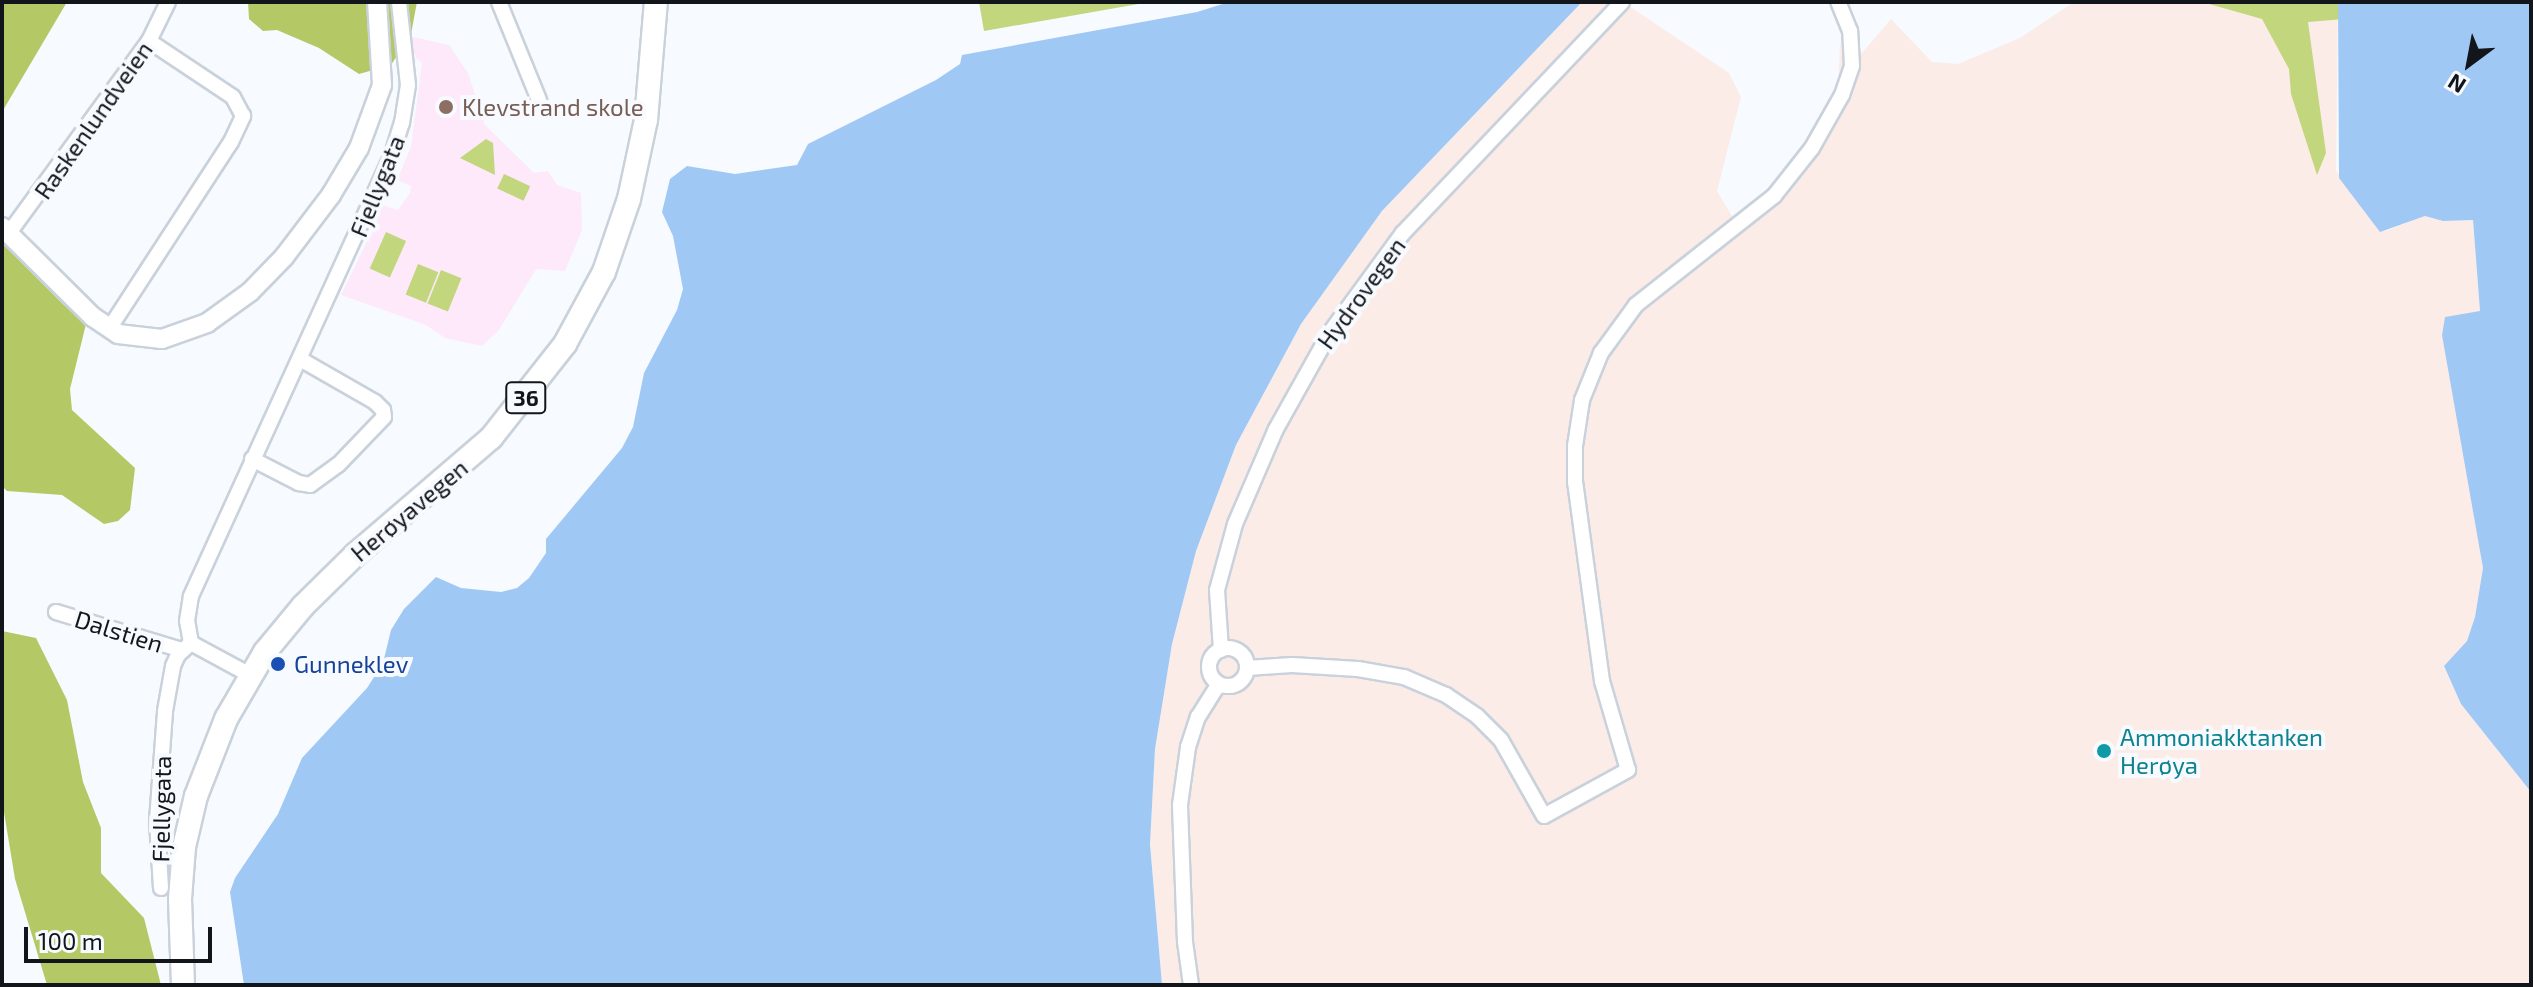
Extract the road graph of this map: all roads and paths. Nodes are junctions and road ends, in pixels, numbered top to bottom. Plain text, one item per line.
1 (168, 2) edge
2 (377, 2) edge
3 (399, 2) edge
4 (499, 2) edge
5 (643, 2) edge
6 (656, 2) edge
7 (1622, 2) edge
8 (1838, 2) edge
9 (651, 35) junction
10 (149, 41) junction
11 (539, 100) dead end
12 (6, 230) edge
13 (109, 329) junction
14 (300, 359) junction
15 (252, 459) junction
16 (56, 612) dead end
17 (187, 647) junction
18 (1221, 650) junction
19 (1247, 668) junction
20 (250, 675) junction
21 (1219, 684) junction
22 (161, 888) dead end
23 (183, 985) edge
24 (1191, 985) edge

1 - 10 street, Raskenlundveien
2 - 13 main road
3 - 14 street, Fjellygata
4 - 11 street
5 - 9 highway, Herøyavegen / 36
6 - 9 highway, Herøyavegen / 36
7 - 18 street, Hydrovegen
8 - 19 street
9 - 20 highway, Herøyavegen / 36
10 - 12 street, Raskenlundveien
10 - 13 street
12 - 13 main road
14 - 15 street, Fjellygata
14 - 15 street
15 - 17 street, Fjellygata
16 - 17 street, Dalstien
17 - 20 street
17 - 22 street, Fjellygata
18 - 19 street
18 - 21 street
19 - 21 street
20 - 23 highway, Herøyavegen / 36
21 - 24 street

